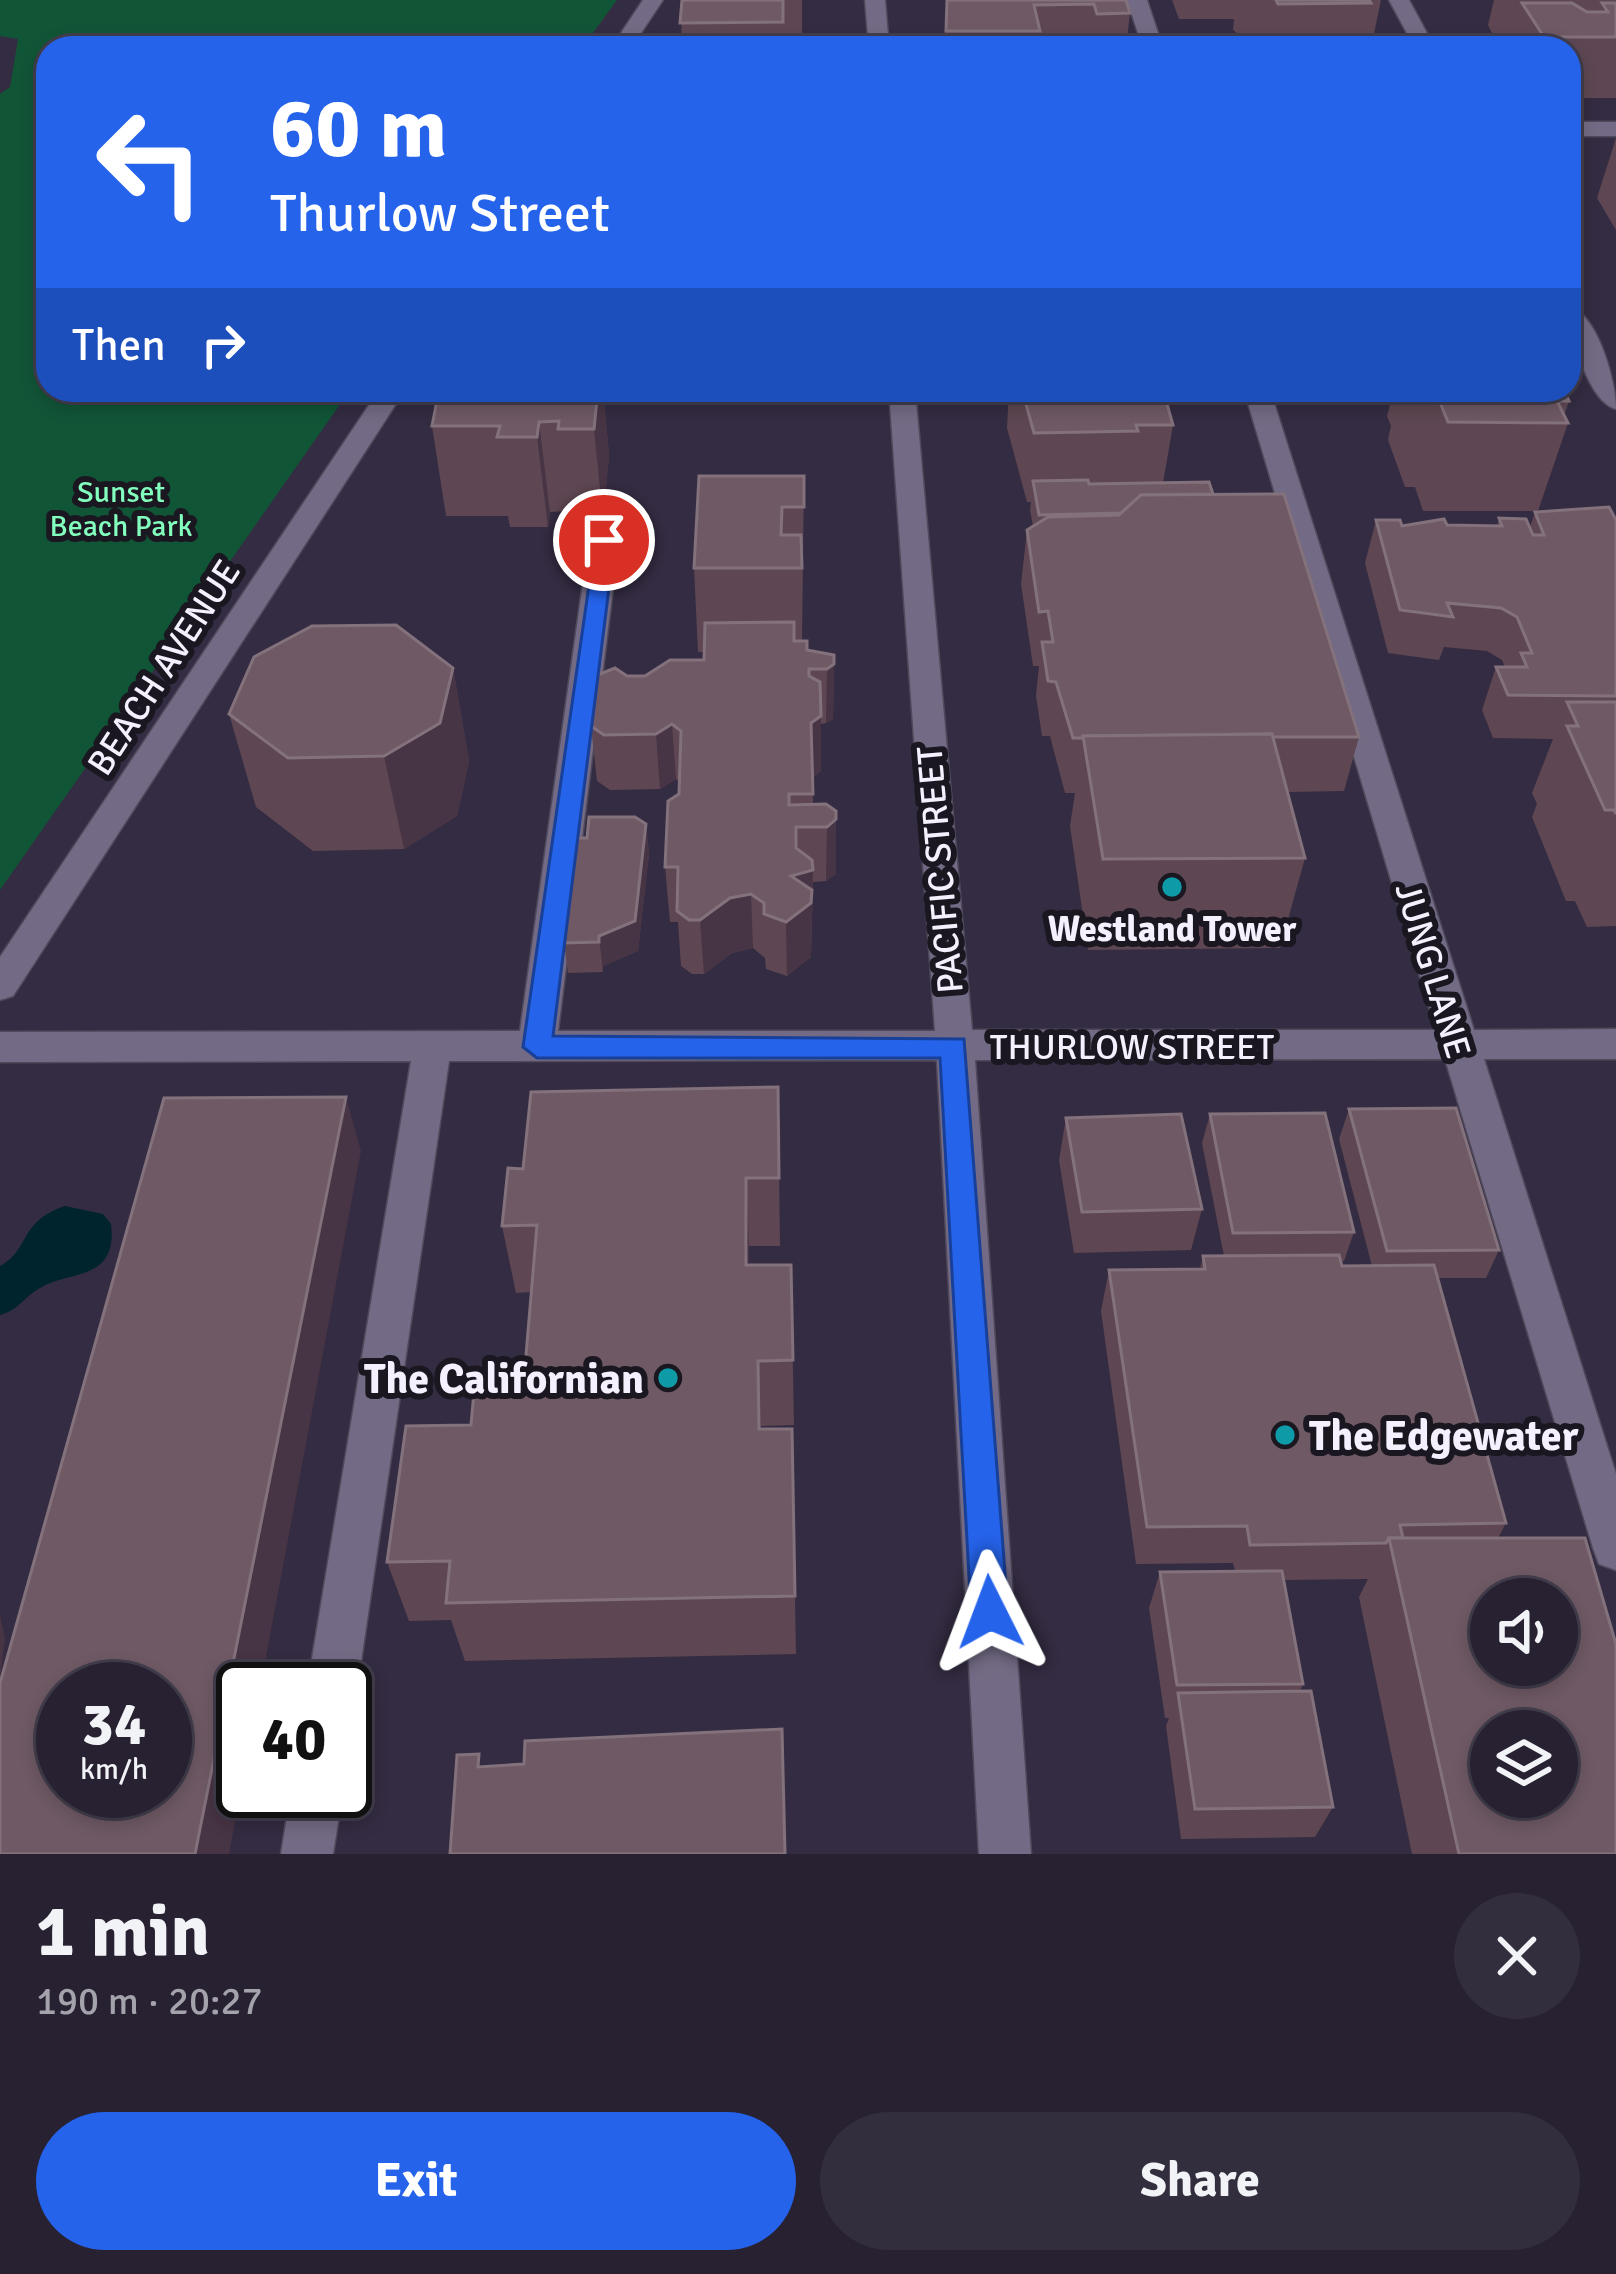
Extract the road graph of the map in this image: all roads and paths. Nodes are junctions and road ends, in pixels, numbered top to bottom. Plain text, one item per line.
1 (653, 0) edge
2 (875, 0) edge
3 (1137, 0) edge
4 (1399, 0) edge
5 (629, 36) edge
6 (878, 36) edge
7 (1149, 36) edge
8 (1419, 36) edge
9 (1581, 129) edge
10 (1616, 129) edge
11 (1581, 336) edge
12 (1616, 401) edge
13 (384, 402) edge
14 (903, 402) edge
15 (1261, 402) edge
16 (604, 540) dead end
17 (0, 986) edge
18 (1616, 1044) edge
19 (1457, 1045) junction
20 (432, 1047) junction
21 (537, 1047) junction
22 (954, 1047) junction
23 (0, 1048) edge
24 (1616, 1548) edge
25 (336, 1662) edge
26 (313, 1818) edge
27 (307, 1854) edge
28 (1005, 1854) edge

1 - 5 street
2 - 6 street
3 - 7 street
4 - 8 street
9 - 10 street
11 - 12 street
13 - 17 street, BEACH AVENUE
14 - 22 street, PACIFIC STREET
15 - 19 street, JUNG LANE
16 - 21 street
18 - 19 street, THURLOW STREET
19 - 22 street, THURLOW STREET
19 - 24 street, JUNG LANE
20 - 21 street, THURLOW STREET
20 - 23 street, THURLOW STREET
20 - 25 street
21 - 22 street, THURLOW STREET
22 - 28 street, PACIFIC STREET
26 - 27 street

